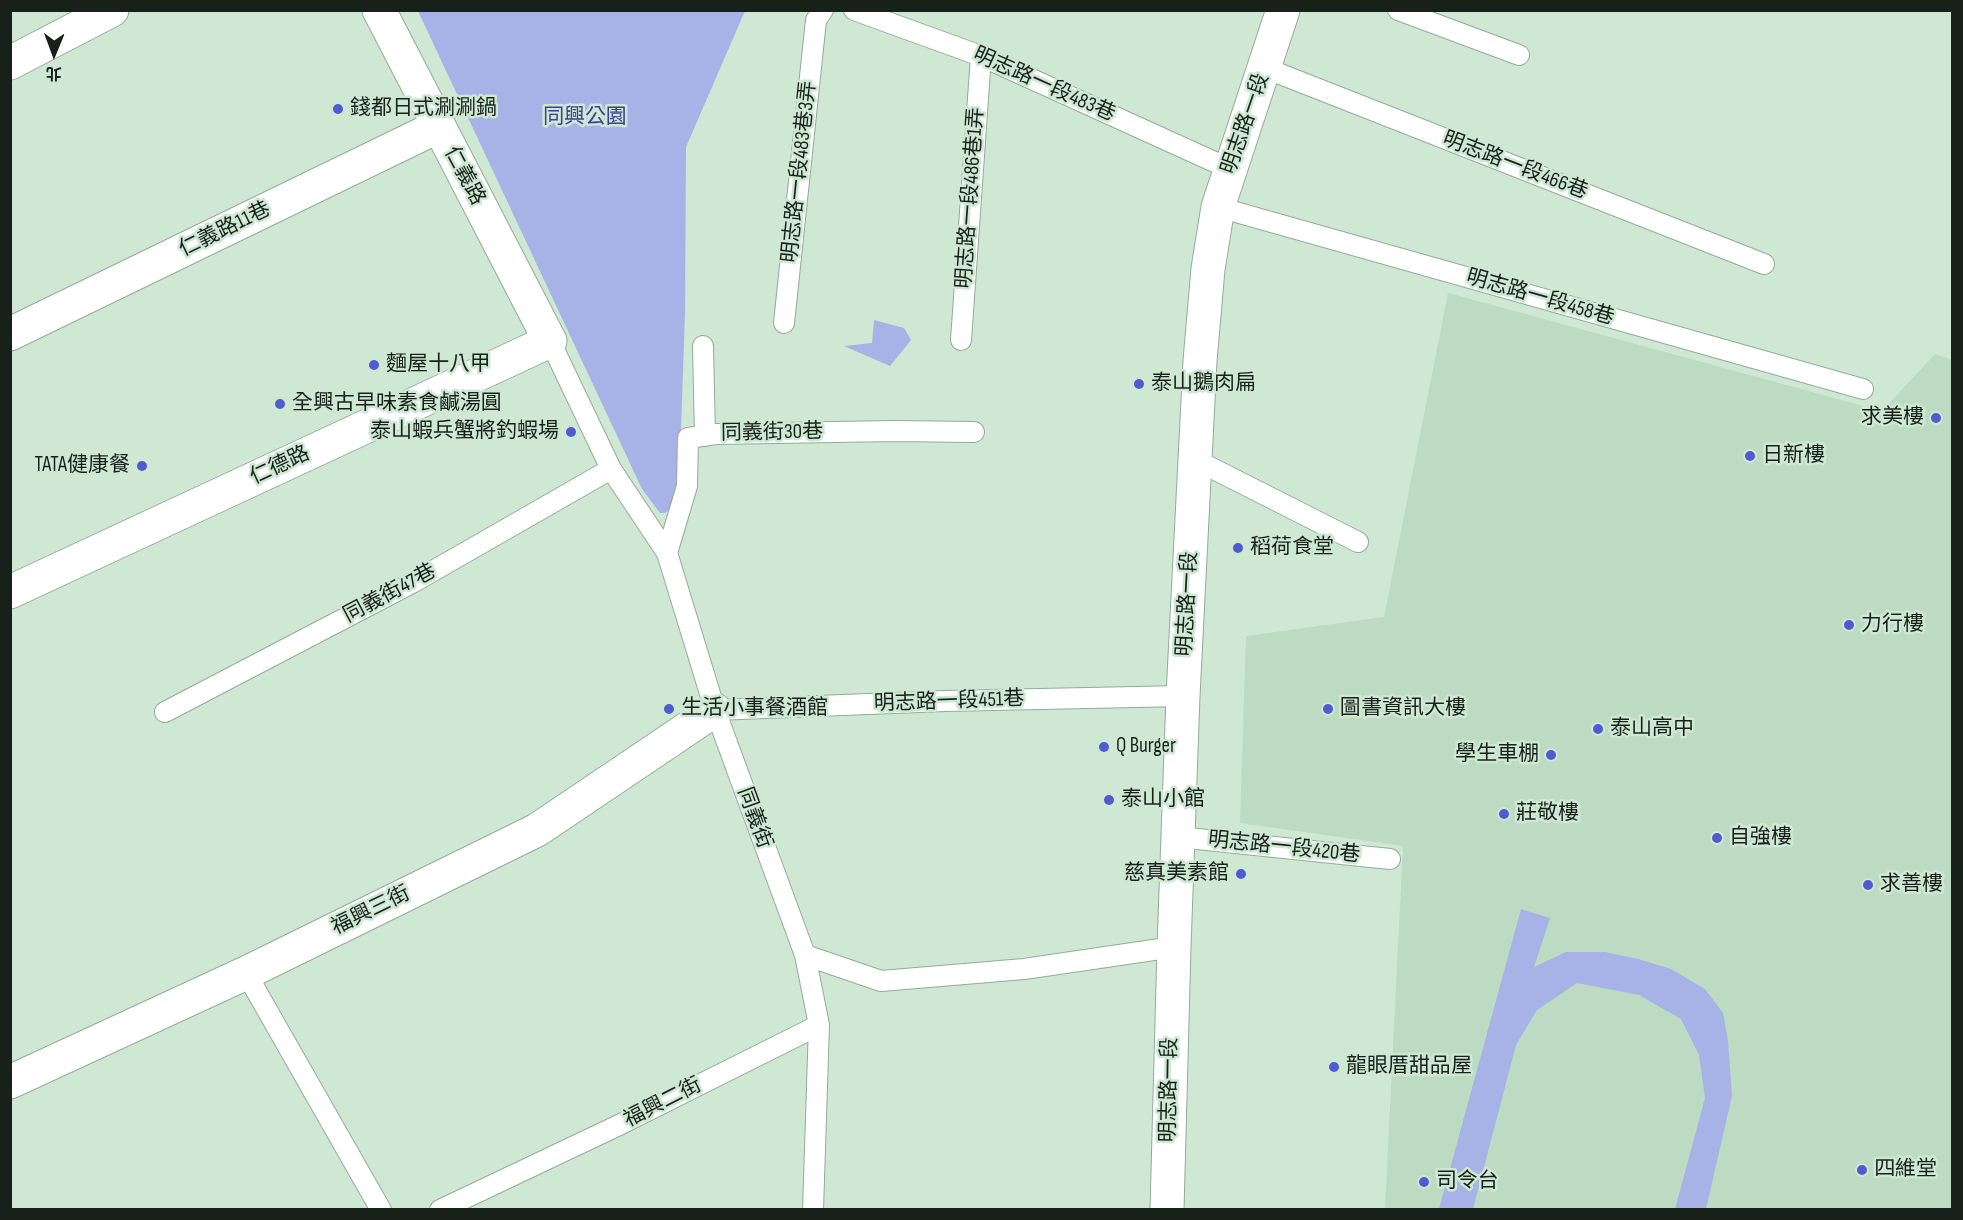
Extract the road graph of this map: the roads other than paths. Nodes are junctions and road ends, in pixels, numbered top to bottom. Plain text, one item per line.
1 (112, 10) edge
2 (379, 10) edge
3 (854, 10) edge
4 (1283, 10) edge
5 (1398, 10) edge
6 (819, 15) edge
7 (1519, 55) dead end
8 (981, 56) junction
9 (10, 63) edge
10 (1265, 68) junction
11 (439, 126) junction
12 (1230, 169) junction
13 (1218, 207) junction
14 (1764, 264) dead end
15 (784, 323) dead end
16 (10, 334) edge
17 (961, 340) dead end
18 (550, 341) junction
19 (703, 346) dead end
20 (1863, 389) dead end
21 (974, 432) dead end
22 (705, 436) junction
23 (1196, 460) junction
24 (611, 468) junction
25 (1358, 542) dead end
26 (667, 553) junction
27 (10, 592) edge
28 (1183, 696) junction
29 (715, 710) junction
30 (165, 712) dead end
31 (1178, 837) junction
32 (1390, 859) dead end
33 (1174, 947) junction
34 (805, 955) junction
35 (246, 973) junction
36 (819, 1025) junction
37 (10, 1082) edge
38 (381, 1209) edge
39 (441, 1209) edge
40 (813, 1209) edge
41 (1167, 1209) edge

1 - 9 street
2 - 11 street, 仁義路
3 - 8 lane, 明志路一段483巷
4 - 10 street, 明志路一段
5 - 7 lane
6 - 15 lane, 明志路一段483巷3弄
8 - 12 lane, 明志路一段483巷
8 - 17 lane, 明志路一段486巷1弄
10 - 12 street, 明志路一段
10 - 14 lane, 明志路一段466巷
11 - 16 street, 仁義路11巷
11 - 18 street, 仁義路
12 - 13 street, 明志路一段
13 - 20 lane, 明志路一段458巷
13 - 23 street, 明志路一段
18 - 24 lane, 同義街
18 - 27 street, 仁德路
19 - 22 lane
21 - 22 lane, 同義街30巷
22 - 26 lane, 同義街30巷
23 - 25 lane
23 - 28 street, 明志路一段
24 - 26 lane, 同義街
24 - 30 lane, 同義街47巷
26 - 29 lane, 同義街
28 - 29 lane, 明志路一段451巷
28 - 31 street, 明志路一段
29 - 34 lane, 同義街
29 - 35 street, 福興三街
31 - 32 lane, 明志路一段420巷
31 - 33 street, 明志路一段
33 - 34 lane
33 - 41 street, 明志路一段
34 - 36 lane
35 - 37 street, 福興三街
35 - 38 lane
36 - 39 lane, 福興二街
36 - 40 lane

